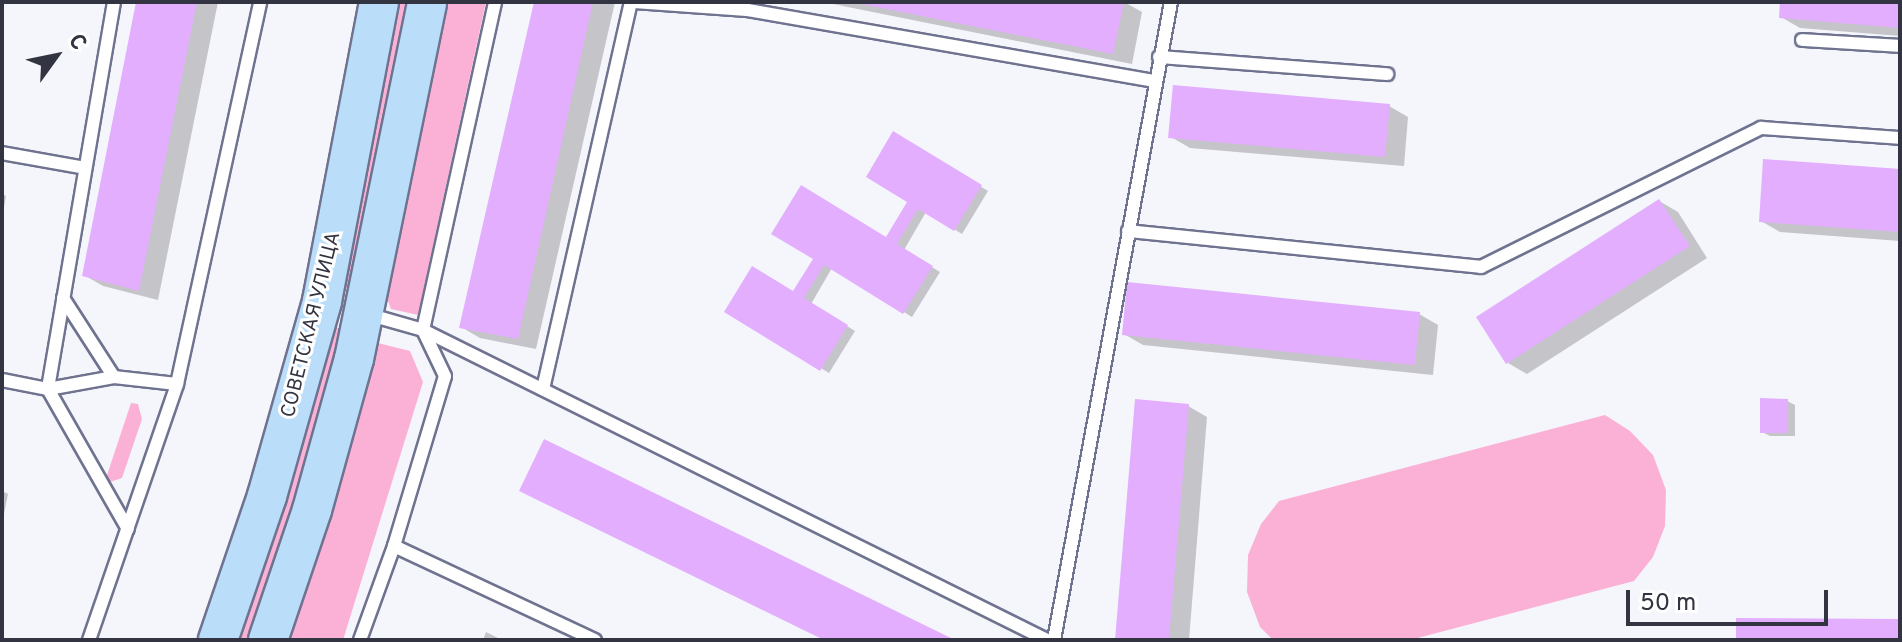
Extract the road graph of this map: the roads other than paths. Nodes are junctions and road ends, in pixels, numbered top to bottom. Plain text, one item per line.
1 (114, 2) edge
2 (260, 2) edge
3 (379, 2) edge
4 (427, 2) edge
5 (495, 2) edge
6 (632, 2) edge
7 (1171, 2) edge
8 (751, 6) edge
9 (1802, 40) dead end
10 (1900, 46) edge
11 (1159, 57) junction
12 (1387, 74) dead end
13 (1155, 81) junction
14 (1900, 138) edge
15 (2, 153) edge
16 (85, 168) junction
17 (1128, 231) junction
18 (63, 298) junction
19 (364, 313) junction
20 (423, 330) junction
21 (114, 377) junction
22 (2, 380) edge
23 (177, 384) junction
24 (48, 389) junction
25 (543, 389) junction
26 (128, 529) junction
27 (394, 546) junction
28 (89, 640) edge
29 (218, 640) edge
30 (268, 640) edge
31 (360, 640) edge
32 (595, 640) edge
33 (1047, 640) edge
34 (1054, 640) edge

1 - 16 lane
2 - 23 lane
3 - 29 main road, СОВЕТСКАЯ УЛИЦА
4 - 19 main road
5 - 20 lane
6 - 8 lane
6 - 25 lane
7 - 11 lane
8 - 13 lane
9 - 10 lane
11 - 12 lane
11 - 13 lane
13 - 17 lane
14 - 17 lane
15 - 16 lane
16 - 18 lane
17 - 34 lane
18 - 21 lane
18 - 24 lane
19 - 20 lane
19 - 30 main road
20 - 25 lane
20 - 27 lane
21 - 23 lane
21 - 24 lane
22 - 24 lane
23 - 26 lane
24 - 26 lane
25 - 33 lane
26 - 28 lane
27 - 31 lane
27 - 32 lane

